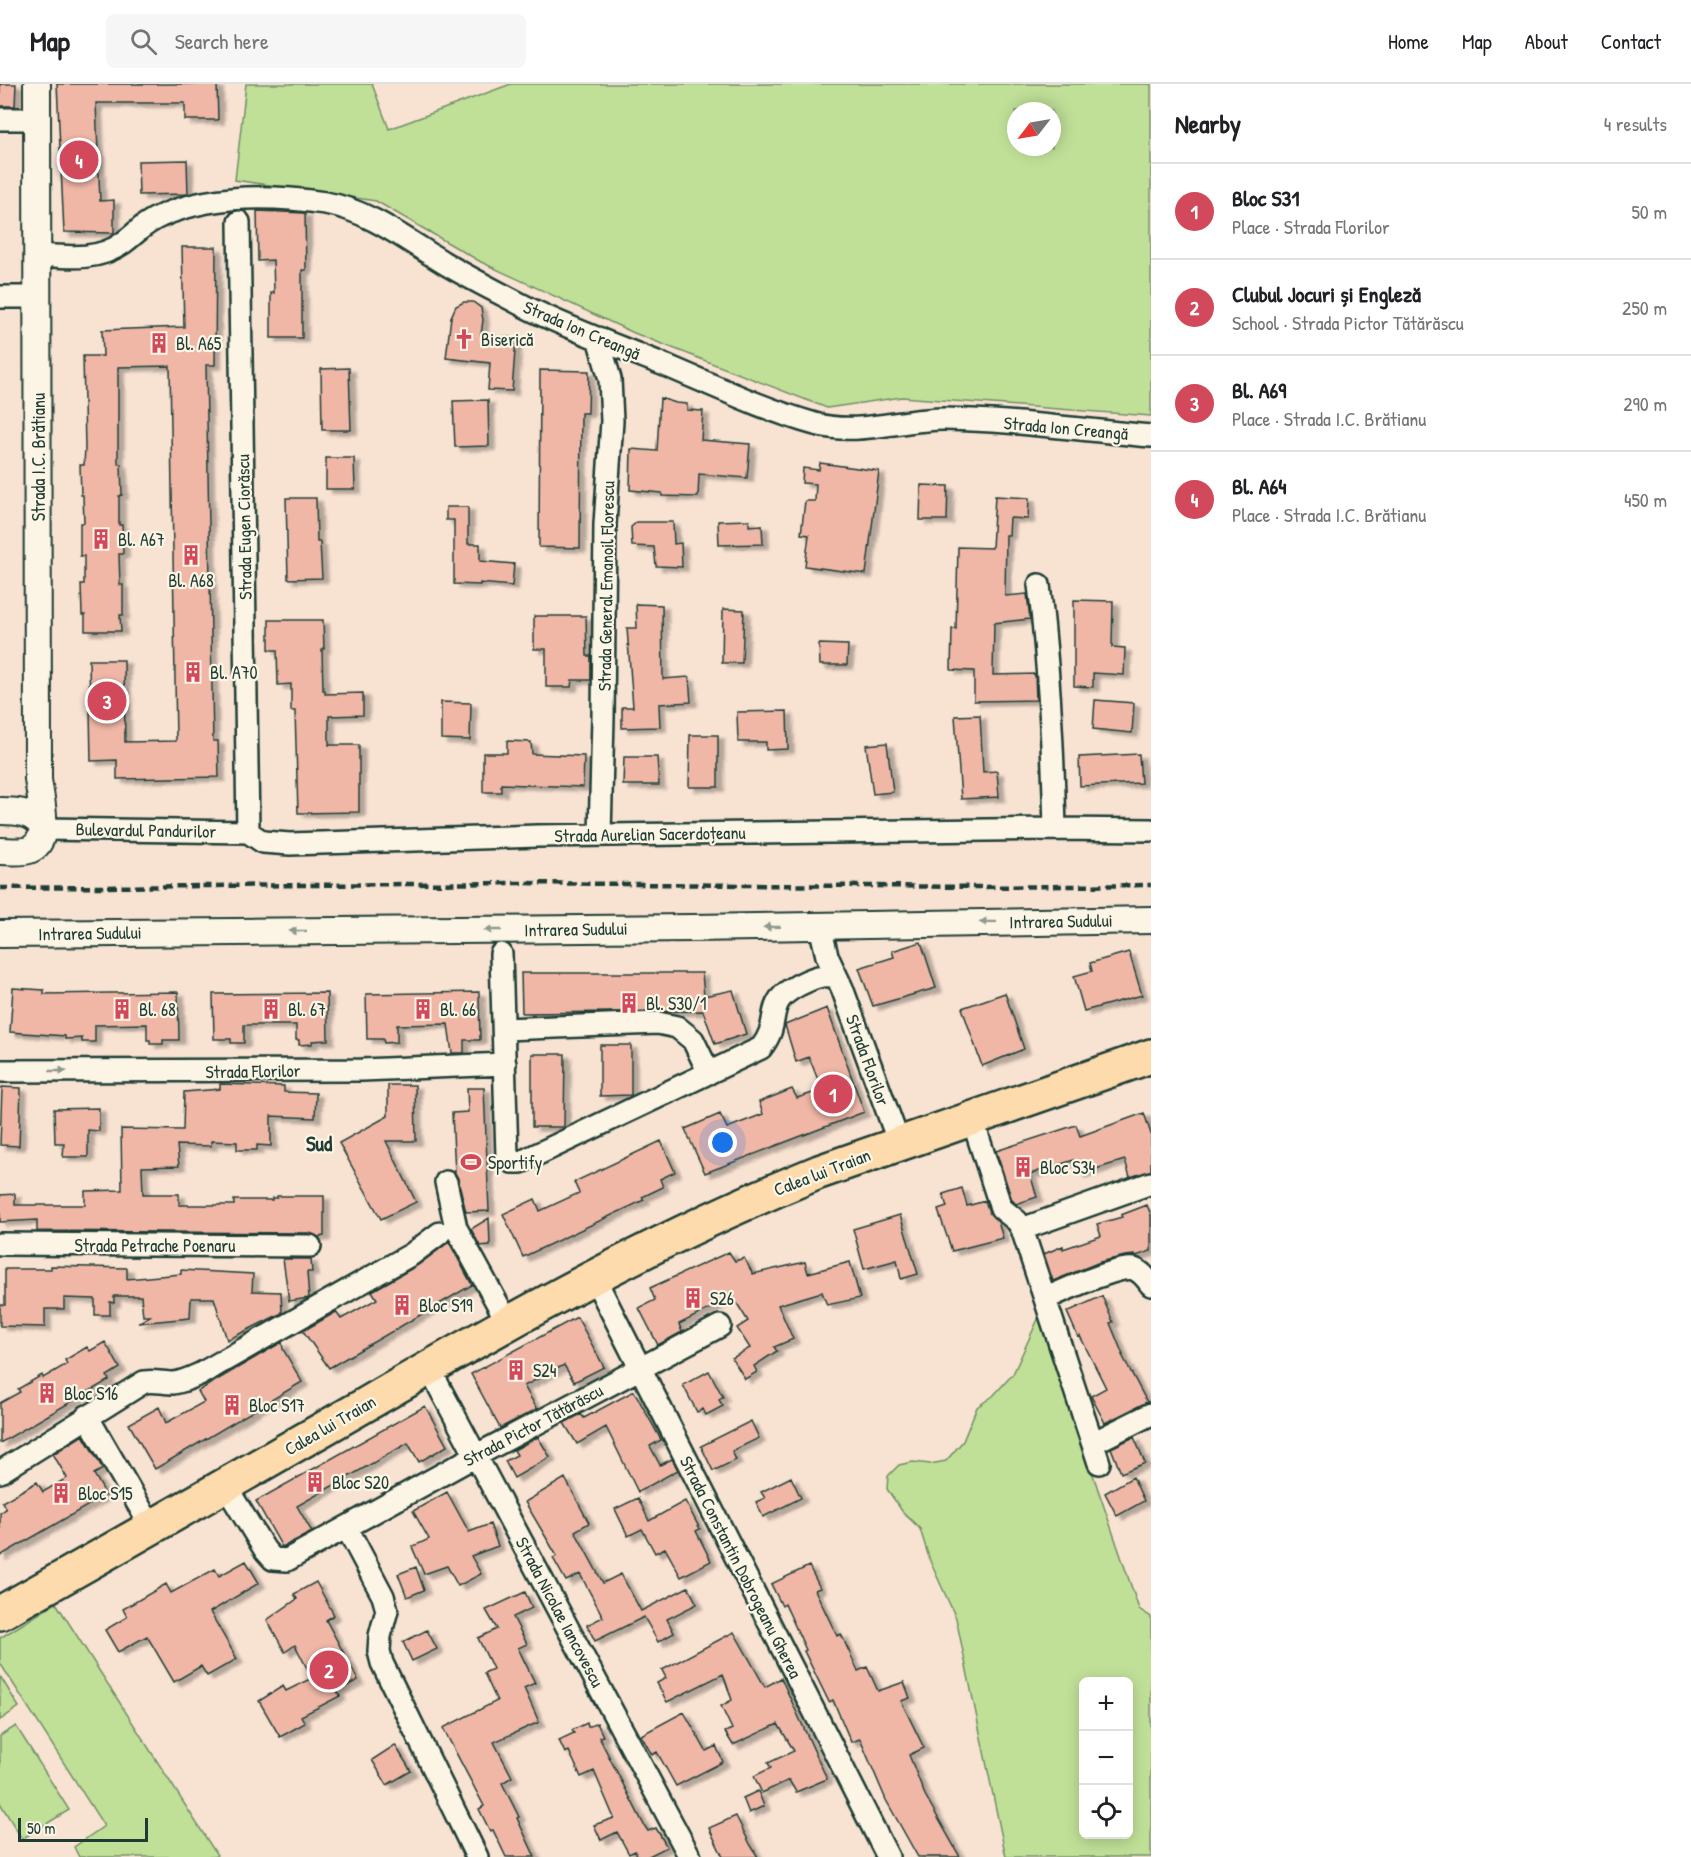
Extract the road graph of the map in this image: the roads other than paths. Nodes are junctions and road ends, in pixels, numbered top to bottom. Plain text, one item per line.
1 (37, 84) edge
2 (0, 119) edge
3 (37, 119) junction
4 (239, 222) dead end
5 (38, 255) junction
6 (0, 297) edge
7 (38, 297) junction
8 (597, 338) junction
9 (1151, 436) edge
10 (1039, 585) dead end
11 (0, 811) edge
12 (44, 829) junction
13 (1055, 829) junction
14 (1151, 830) edge
15 (248, 831) junction
16 (600, 835) junction
17 (0, 851) edge
18 (1151, 920) edge
19 (820, 926) junction
20 (0, 934) edge
21 (501, 954) dead end
22 (835, 977) junction
23 (504, 1029) junction
24 (1151, 1058) edge
25 (505, 1065) junction
26 (0, 1071) edge
27 (709, 1073) junction
28 (972, 1118) junction
29 (899, 1143) junction
30 (446, 1182) dead end
31 (1151, 1184) edge
32 (1022, 1229) junction
33 (440, 1233) dead end
34 (0, 1245) edge
35 (310, 1246) dead end
36 (594, 1277) junction
37 (1151, 1285) edge
38 (1045, 1299) junction
39 (508, 1323) junction
40 (720, 1326) dead end
41 (641, 1367) junction
42 (429, 1368) junction
43 (1151, 1414) edge
44 (87, 1416) junction
45 (477, 1455) junction
46 (0, 1472) edge
47 (225, 1485) junction
48 (152, 1528) junction
49 (347, 1528) junction
50 (0, 1613) edge
51 (477, 1857) edge
52 (690, 1857) edge
53 (888, 1857) edge

1 - 3 street, Strada I.C. Brătianu
2 - 3 street
3 - 5 street, Strada I.C. Brătianu
4 - 15 street, Strada Eugen Ciorăscu
5 - 7 street, Strada I.C. Brătianu
5 - 8 street, Strada Ion Creangă
6 - 7 street
7 - 12 street, Strada I.C. Brătianu
8 - 9 street, Strada Ion Creangă
8 - 16 street, Strada General Emanoil Florescu
10 - 13 street
11 - 12 street
12 - 15 street, Bulevardul Pandurilor
12 - 17 street
13 - 14 street, Strada Aurelian Sacerdoțeanu
13 - 16 street, Strada Aurelian Sacerdoțeanu
15 - 16 street, Strada Aurelian Sacerdoțeanu
18 -> 19 street, Intrarea Sudului
19 -> 20 street, Intrarea Sudului
19 - 22 street, Strada Florilor
21 - 23 street
22 - 27 street
22 - 29 street, Strada Florilor
23 - 25 street
23 - 27 street
24 - 28 main road, Calea lui Traian
26 -> 25 street, Strada Florilor
25 - 27 street
28 - 29 main road, Calea lui Traian
28 - 32 street
29 - 36 main road, Calea lui Traian
30 - 39 street
31 - 32 street
32 - 38 street
33 - 44 street
34 - 35 street, Strada Petrache Poenaru
36 - 39 main road, Calea lui Traian
36 - 41 street, Strada Constantin Dobrogeanu Gherea
37 - 38 street
38 - 43 street
39 - 42 main road, Calea lui Traian
40 - 41 street, Strada Pictor Tătărăscu
41 - 45 street, Strada Pictor Tătărăscu
41 - 53 street, Strada Constantin Dobrogeanu Gherea
42 - 45 street, Strada Nicolae Iancovescu
42 - 47 main road, Calea lui Traian
44 - 46 street
44 - 48 street
45 - 49 street, Strada Pictor Tătărăscu
45 - 52 street, Strada Nicolae Iancovescu
47 - 48 main road, Calea lui Traian
47 - 49 street, Strada Pictor Tătărăscu
48 - 50 main road, Calea lui Traian
49 - 51 street

